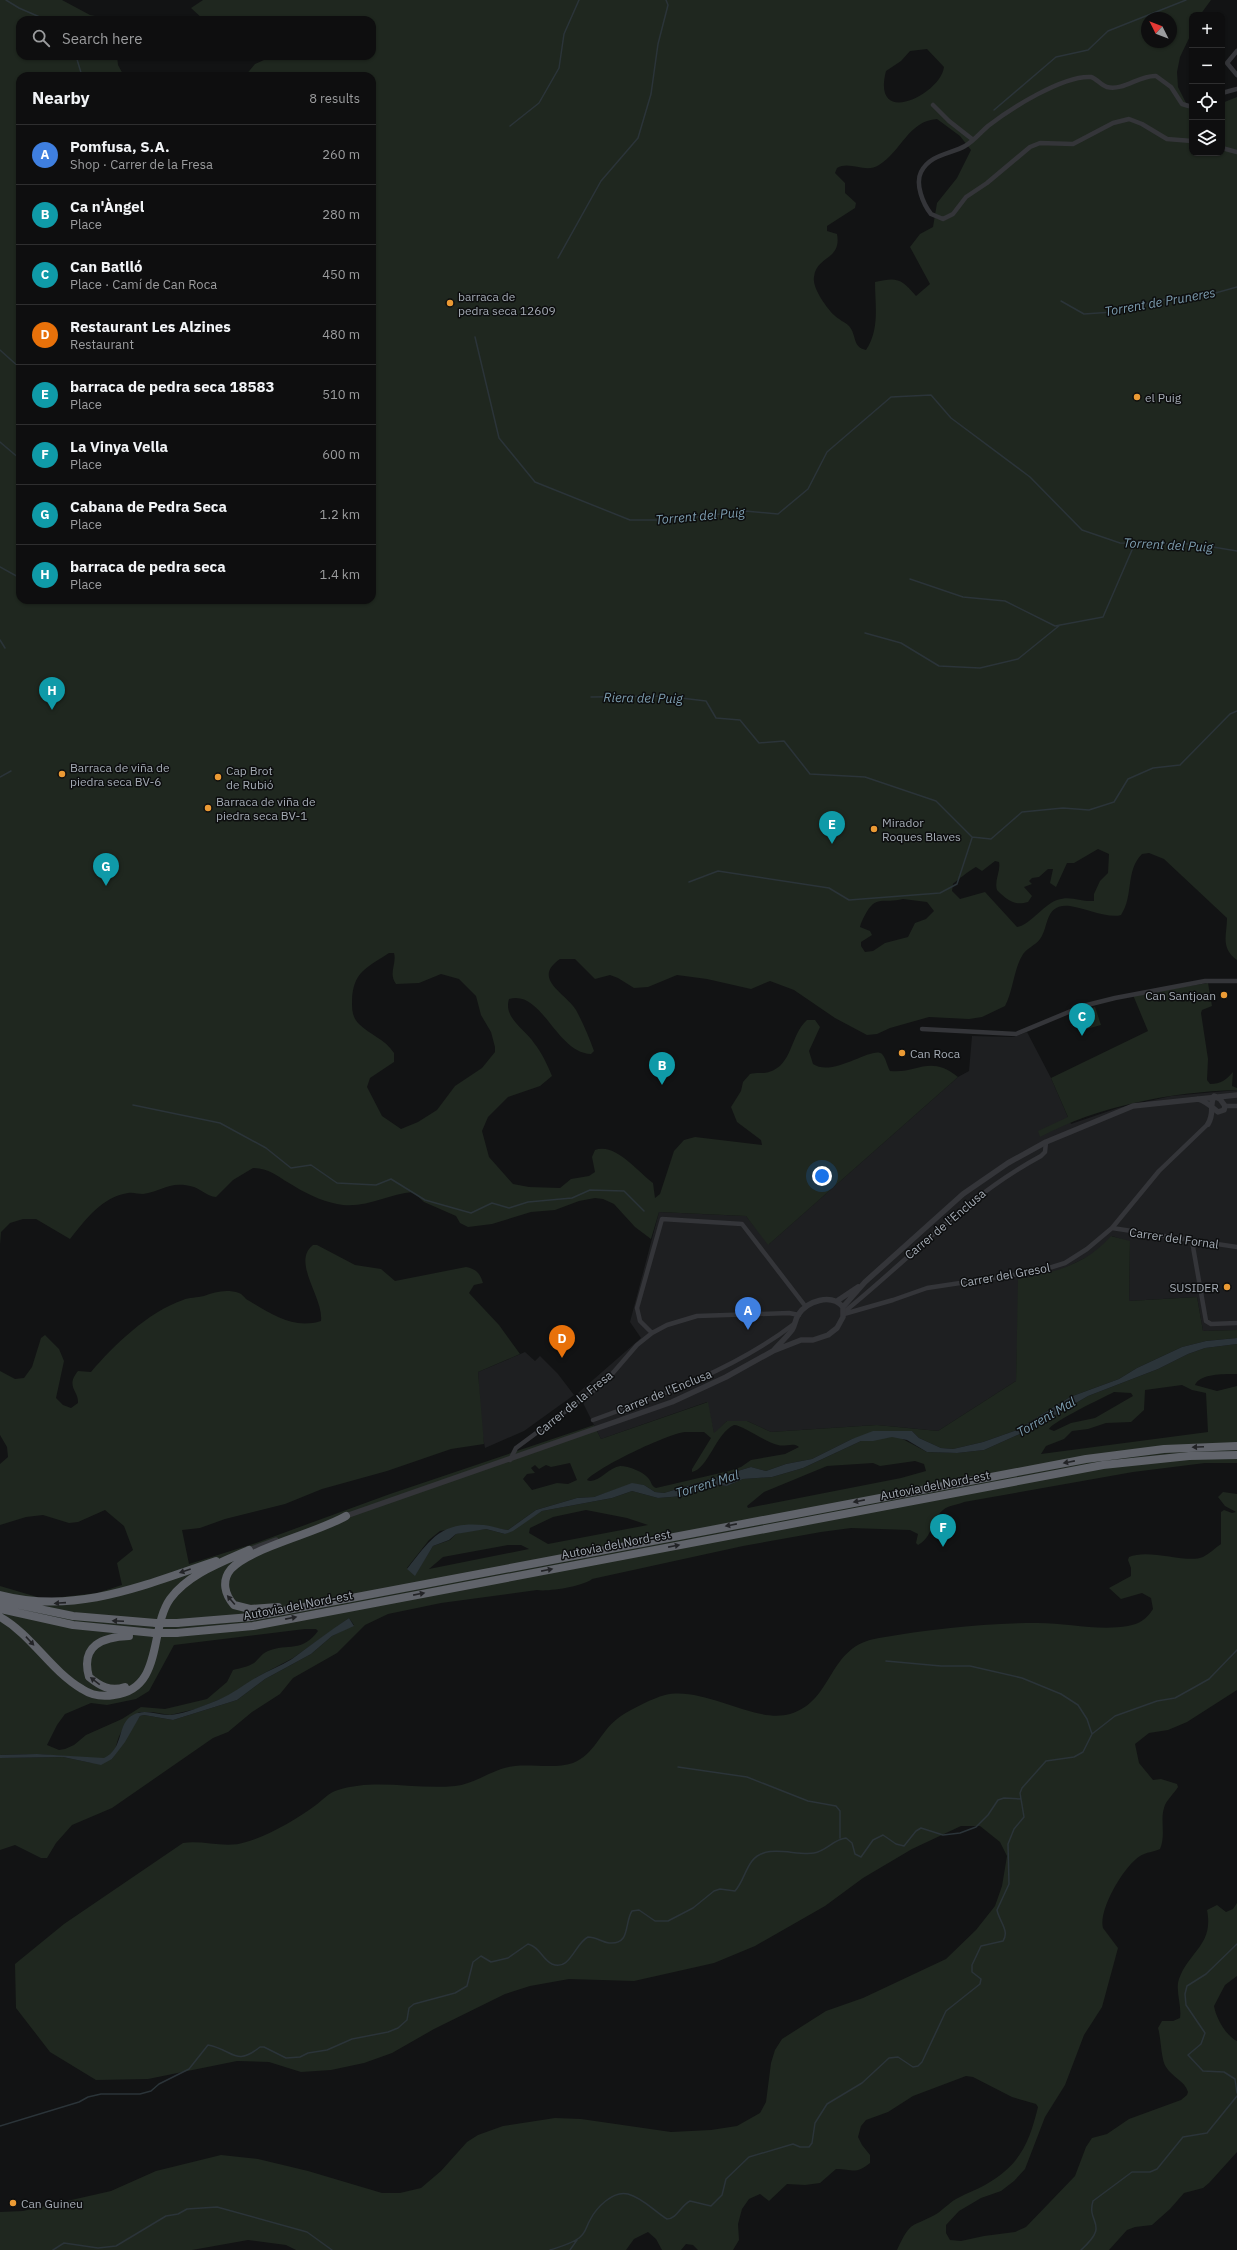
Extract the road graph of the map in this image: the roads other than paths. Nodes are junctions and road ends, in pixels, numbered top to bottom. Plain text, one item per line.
1 (1237, 51) edge
2 (1237, 75) edge
3 (1237, 89) edge
4 (1225, 92) edge
5 (933, 105) dead end
6 (1189, 106) edge
7 (972, 139) junction
8 (1189, 141) edge
9 (1225, 149) edge
10 (1237, 152) edge
11 (1237, 981) edge
12 (922, 1029) dead end
13 (1236, 1095) edge
14 (1214, 1096) junction
15 (1194, 1098) junction
16 (1225, 1106) junction
17 (1237, 1106) edge
18 (1213, 1107) junction
19 (1221, 1112) junction
20 (1208, 1124) junction
21 (1046, 1142) junction
22 (1112, 1228) junction
23 (1192, 1241) junction
24 (1237, 1247) edge
25 (865, 1282) junction
26 (836, 1300) junction
27 (806, 1307) junction
28 (844, 1311) junction
29 (798, 1315) junction
30 (1237, 1323) edge
31 (794, 1326) junction
32 (652, 1333) junction
33 (801, 1340) junction
34 (773, 1350) junction
35 (593, 1420) dead end
36 (1237, 1446) edge
37 (1237, 1455) edge
38 (510, 1460) junction
39 (346, 1516) junction
40 (249, 1550) junction
41 (0, 1595) edge
42 (0, 1601) edge
43 (295, 1608) junction
44 (0, 1609) edge
45 (0, 1617) edge
46 (152, 1633) junction
47 (144, 1678) junction

1 - 2 street
3 - 4 street
5 - 7 street
6 - 7 street
7 - 8 street
9 - 10 street
11 - 12 street
13 - 14 street
13 - 16 street
14 - 15 street
14 - 16 street
14 - 18 street
15 - 18 street
15 - 21 street
16 - 17 street
16 - 19 street
18 - 19 street
18 - 20 street
19 - 20 street
20 - 22 street, Carrer del Gresol
21 - 25 street
21 - 28 street, Carrer de l'Enclusa
22 - 23 street, Carrer del Fornal
22 - 28 street, Carrer del Gresol
23 - 24 street, Carrer del Fornal
23 - 30 street
25 - 26 street
25 - 28 street
26 - 27 street
26 - 28 street
27 - 29 street
27 - 32 street
28 - 33 street
29 - 31 street
29 - 32 street, Carrer de la Fresa
31 - 33 street
31 - 34 street
31 - 35 street, Carrer de l'Enclusa
32 - 38 street, Carrer de la Fresa
33 - 34 street
34 - 38 street
36 -> 43 highway, Autovia del Nord-est
46 -> 37 highway, Autovia del Nord-est, bridge
38 - 39 street
39 - 40 street
43 -> 39 highway
40 -> 41 highway
40 - 47 highway
43 -> 42 highway, Autovia del Nord-est, bridge
44 - 46 highway, Autovia del Nord-est
45 -> 47 highway
47 -> 46 highway

